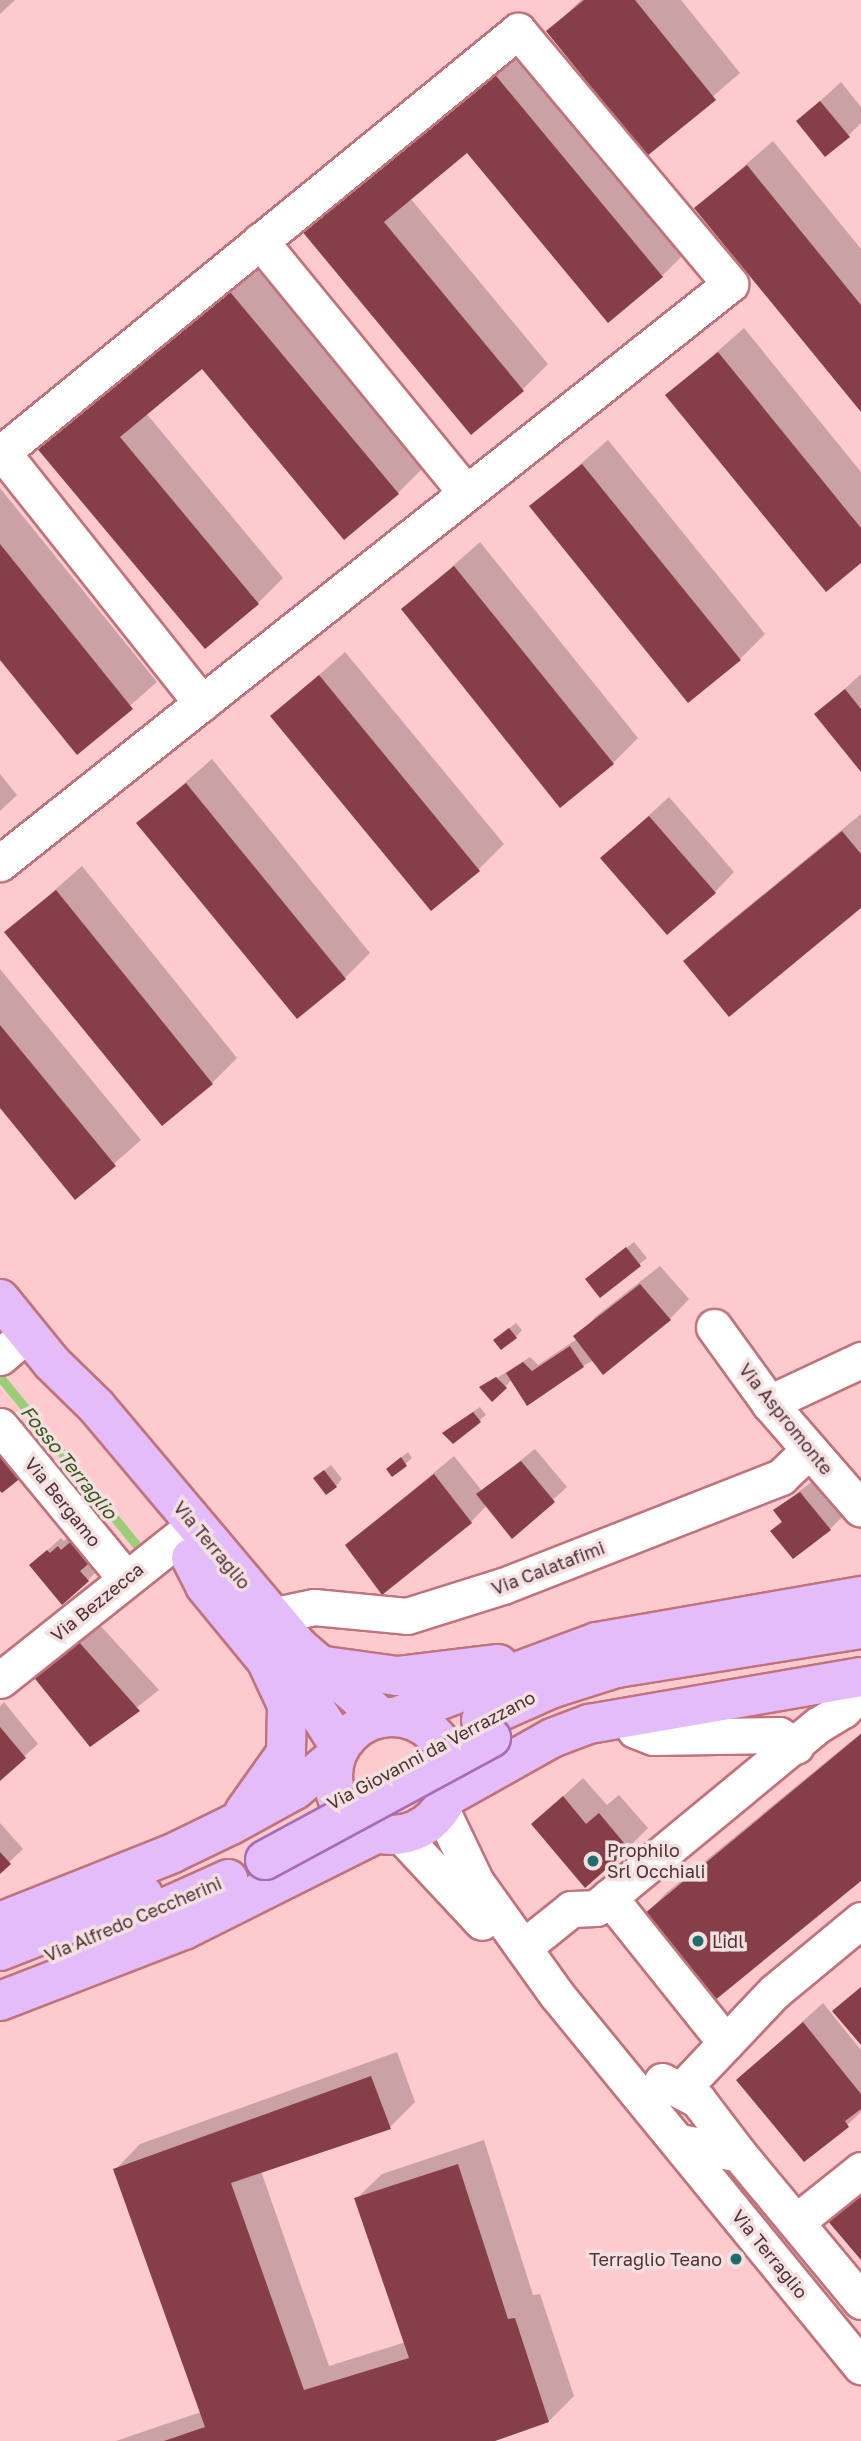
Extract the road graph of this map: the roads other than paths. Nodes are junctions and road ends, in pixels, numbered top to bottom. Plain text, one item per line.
1 (260, 241) junction
2 (1, 453) edge
3 (466, 493) junction
4 (202, 703) junction
5 (0, 863) edge
6 (0, 1299) edge
7 (714, 1327) dead end
8 (11, 1347) edge
9 (861, 1360) edge
10 (769, 1404) junction
11 (0, 1426) edge
12 (809, 1450) junction
13 (861, 1509) edge
14 (187, 1541) junction
15 (126, 1579) junction
16 (861, 1596) edge
17 (271, 1615) junction
18 (861, 1629) edge
19 (861, 1649) edge
20 (555, 1656) junction
21 (317, 1665) junction
22 (0, 1680) edge
23 (860, 1685) edge
24 (625, 1716) junction
25 (389, 1717) junction
26 (812, 1722) junction
27 (338, 1752) junction
28 (444, 1803) junction
29 (389, 1833) junction
30 (251, 1842) junction
31 (609, 1898) junction
32 (6, 1917) edge
33 (861, 1920) edge
34 (525, 1946) junction
35 (0, 1951) edge
36 (0, 1973) edge
37 (557, 1995) junction
38 (0, 2001) edge
39 (726, 2043) junction
40 (621, 2073) junction
41 (682, 2089) junction
42 (680, 2142) junction
43 (739, 2154) junction
44 (861, 2170) edge
45 (796, 2222) junction
46 (861, 2301) edge
47 (861, 2366) edge

1 - 2 street
1 - 3 street
1 - 3 street
2 - 4 street
3 - 4 street
4 - 5 street
6 - 8 main road, Via Terraglio
7 - 10 street, Via Aspromonte
8 - 14 main road, Via Terraglio
9 - 10 street
10 - 12 street, Via Aspromonte
11 - 15 street, Via Bergamo
12 - 13 street, Via Aspromonte
12 - 17 street, Via Calatafimi
14 - 15 street, Via Bezzecca
14 - 17 main road, Via Terraglio
14 - 27 main road, Via Terraglio
14 - 30 main road
15 - 22 street, Via Bezzecca
16 - 20 main road
17 - 21 main road, Via Terraglio
18 - 30 main road, Via Giovanni da Verrazzano
19 - 30 main road, Via Giovanni da Verrazzano, bridge
20 - 21 main road
20 - 25 main road
21 - 25 main road, Via Terraglio
23 - 24 main road
23 - 26 street
24 - 26 street
24 - 28 main road
25 - 27 main road
25 - 28 main road
26 - 31 street
27 - 29 main road
27 - 30 main road
28 - 29 main road
28 - 34 street, Via Terraglio
29 - 37 street, Via Terraglio
29 - 38 main road
30 - 32 main road
30 - 35 main road, Via Alfredo Ceccherini
30 - 36 main road, Via Alfredo Ceccherini
31 - 34 street
31 - 39 street
33 - 39 street
34 - 37 street, Via Terraglio
37 - 40 street, Via Terraglio
39 - 41 street
40 - 41 street
40 - 42 street, Via Terraglio
41 - 43 street
42 - 43 street
42 - 47 street, Via Terraglio
43 - 45 street
44 - 45 street
45 - 46 street

